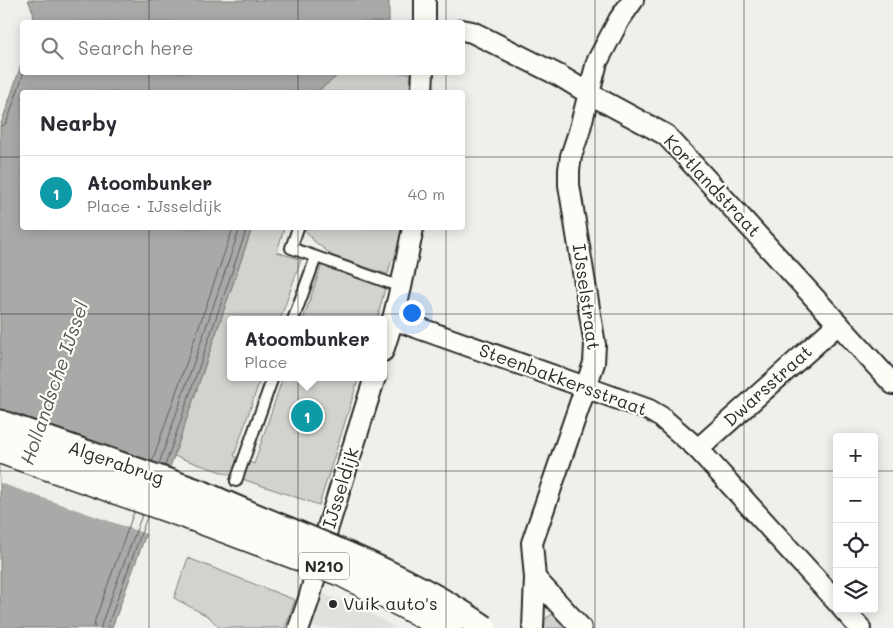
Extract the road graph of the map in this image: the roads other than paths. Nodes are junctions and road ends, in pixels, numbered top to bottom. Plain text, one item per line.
1 (633, 0) edge
2 (465, 31) edge
3 (423, 75) edge
4 (422, 90) edge
5 (588, 93) junction
6 (297, 230) edge
7 (413, 230) edge
8 (316, 257) junction
9 (401, 288) junction
10 (294, 316) edge
11 (394, 319) junction
12 (838, 324) junction
13 (387, 339) edge
14 (272, 381) edge
15 (374, 381) edge
16 (893, 384) edge
17 (585, 387) junction
18 (0, 423) edge
19 (0, 449) edge
20 (698, 449) junction
21 (236, 481) dead end
22 (198, 506) junction
23 (536, 578) junction
24 (833, 598) edge
25 (847, 613) edge
26 (299, 628) edge
27 (448, 628) edge
28 (484, 628) edge
29 (533, 628) edge
30 (581, 628) edge
31 (860, 628) edge

1 - 5 street, IJsselstraat
2 - 5 street, Kortlandstraat
3 - 4 street
5 - 12 street, Kortlandstraat
5 - 17 street, IJsselstraat
6 - 8 lane
7 - 9 street
8 - 9 lane
8 - 10 lane
9 - 11 street
11 - 13 street
11 - 17 street, Steenbakkersstraat
12 - 16 street, Kortlandstraat
12 - 20 street, Dwarsstraat
14 - 21 lane
15 - 26 street, IJsseldijk
17 - 20 street, Steenbakkersstraat
17 - 23 street, IJsselstraat
18 - 22 street, Algerabrug
19 - 22 main road, Algerabrug / N210
20 - 24 street, Steenbakkersstraat
22 - 27 main road, N210, bridge
22 - 28 street, bridge
23 - 29 street, IJsselstraat
23 - 30 street
25 - 31 street

